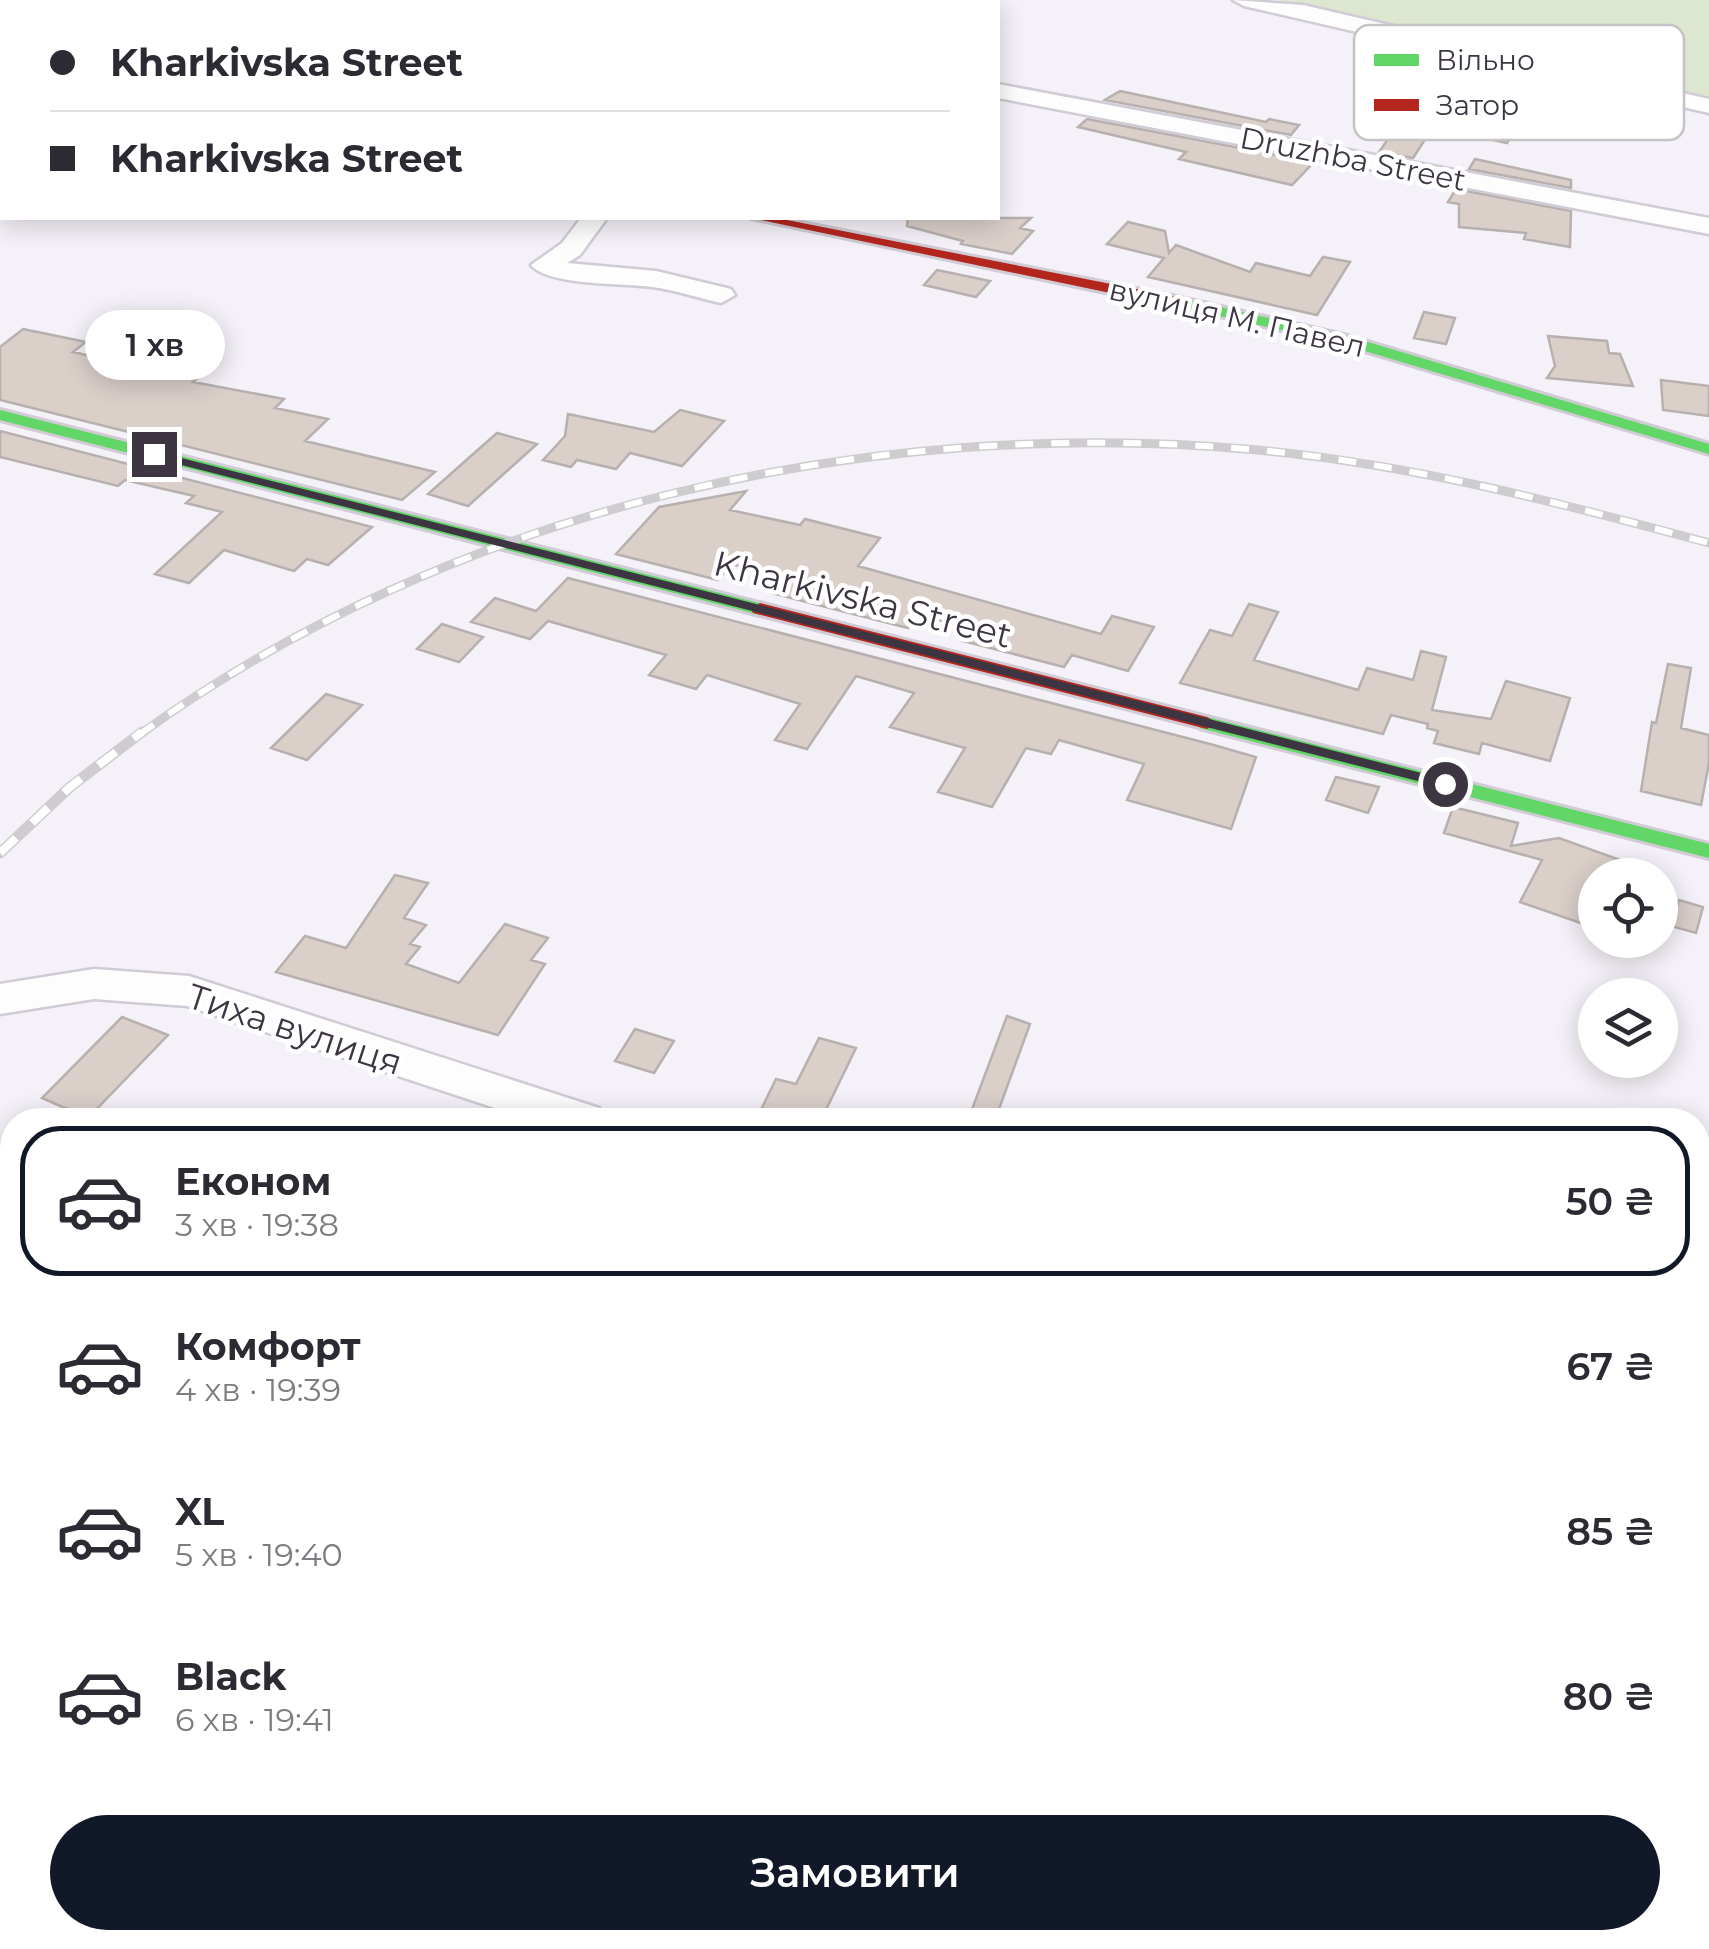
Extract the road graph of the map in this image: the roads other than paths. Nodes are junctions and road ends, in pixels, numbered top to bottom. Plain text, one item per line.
1 (1244, 0) edge
2 (1361, 25) edge
3 (1000, 90) edge
4 (1684, 101) edge
5 (1709, 106) edge
6 (592, 220) edge
7 (768, 220) edge
8 (1709, 226) edge
9 (721, 295) dead end
10 (0, 414) edge
11 (1709, 448) edge
12 (1709, 851) edge
13 (0, 999) edge
14 (545, 1108) edge

1 - 2 street
3 - 8 street, Druzhba Street
4 - 5 street
6 - 9 street
7 - 11 street, вулиця М. Павел
10 - 12 street, Kharkivska Street
13 - 14 street, Тиха вулиця

